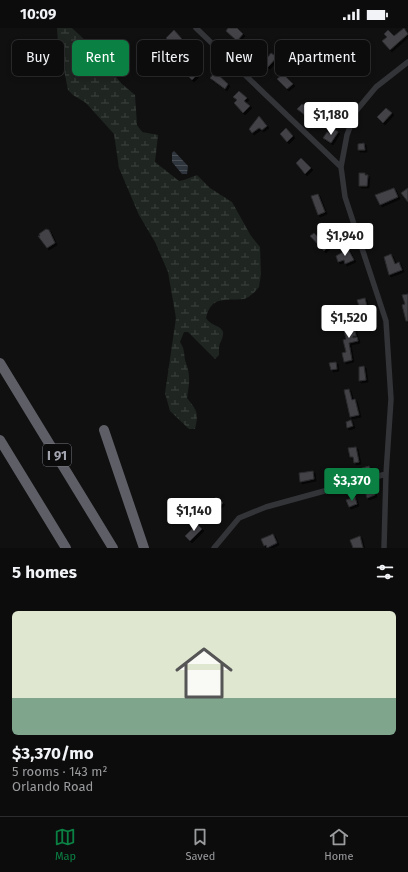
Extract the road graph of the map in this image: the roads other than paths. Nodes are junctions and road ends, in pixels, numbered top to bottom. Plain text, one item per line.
1 (196, 28) edge
2 (408, 62) edge
3 (340, 167) junction
4 (0, 363) edge
5 (104, 430) dead end
6 (0, 440) edge
7 (386, 474) junction
8 (66, 548) edge
9 (113, 548) edge
10 (144, 548) edge
11 (214, 548) edge
12 (384, 548) edge

1 - 3 street
2 - 3 street
3 - 7 street
4 - 9 highway, I 91
5 - 10 highway
6 - 8 highway
7 - 11 street
7 - 12 street

